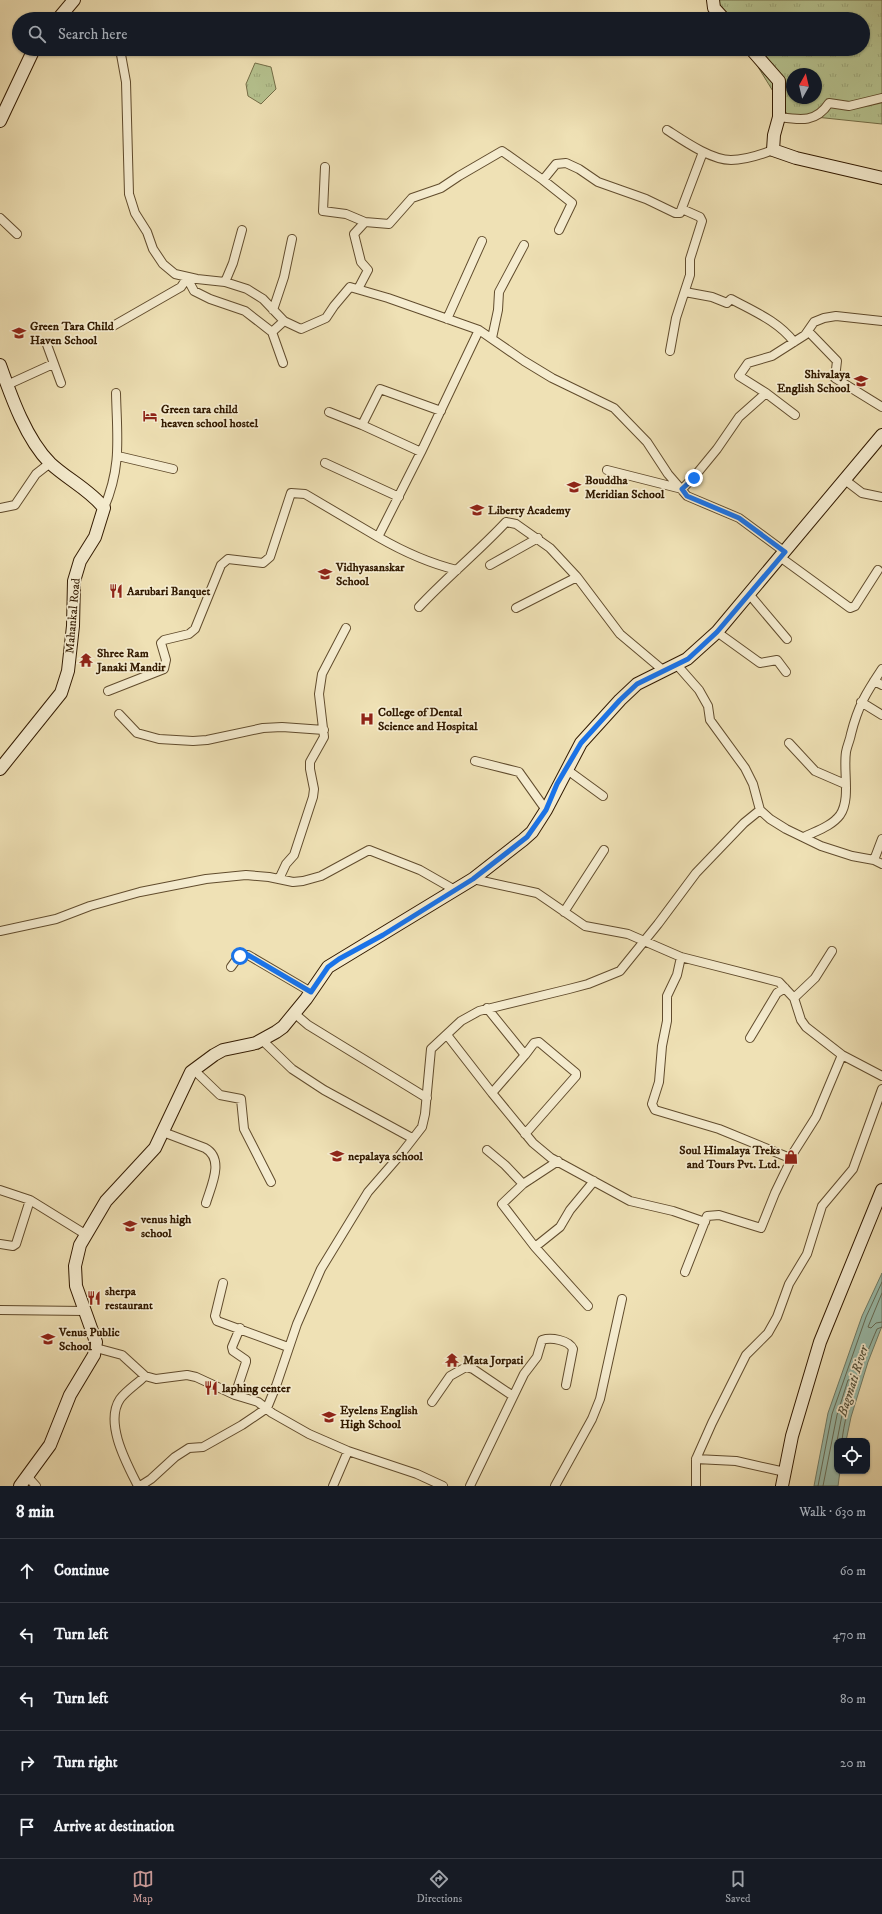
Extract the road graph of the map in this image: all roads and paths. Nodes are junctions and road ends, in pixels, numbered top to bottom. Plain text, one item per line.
1 (74, 0) edge
2 (712, 0) edge
3 (64, 12) edge
4 (718, 12) edge
5 (31, 56) edge
6 (121, 56) edge
7 (757, 56) edge
8 (882, 98) edge
9 (779, 117) junction
10 (0, 121) edge
11 (667, 130) dead end
12 (773, 150) junction
13 (703, 152) junction
14 (325, 167) dead end
15 (882, 178) edge
16 (543, 180) junction
17 (682, 209) junction
18 (0, 218) edge
19 (365, 222) junction
20 (242, 230) dead end
21 (559, 230) dead end
22 (17, 234) dead end
23 (292, 238) dead end
24 (482, 241) dead end
25 (524, 245) dead end
26 (187, 278) junction
27 (225, 282) junction
28 (358, 289) junction
29 (685, 292) junction
30 (273, 310) junction
31 (447, 318) junction
32 (284, 321) junction
33 (882, 321) edge
34 (113, 326) dead end
35 (479, 330) junction
36 (808, 331) junction
37 (272, 332) junction
38 (492, 338) junction
39 (46, 342) dead end
40 (794, 342) junction
41 (670, 351) dead end
42 (283, 363) dead end
43 (53, 364) junction
44 (0, 365) edge
45 (61, 383) dead end
46 (7, 385) junction
47 (116, 393) dead end
48 (766, 393) junction
49 (882, 407) edge
50 (441, 411) junction
51 (329, 412) dead end
52 (795, 415) dead end
53 (362, 425) junction
54 (882, 435) edge
55 (421, 452) junction
56 (118, 456) junction
57 (50, 462) junction
58 (325, 462) dead end
59 (173, 469) dead end
60 (607, 470) dead end
61 (846, 480) junction
62 (682, 489) junction
63 (399, 497) junction
64 (882, 497) edge
65 (0, 508) edge
66 (104, 508) junction
67 (378, 537) junction
68 (538, 538) junction
69 (783, 554) junction
70 (490, 565) dead end
71 (457, 570) junction
72 (878, 570) dead end
73 (577, 577) junction
74 (749, 594) junction
75 (419, 606) dead end
76 (516, 608) dead end
77 (346, 628) dead end
78 (717, 632) junction
79 (787, 639) dead end
80 (677, 665) junction
81 (882, 669) edge
82 (664, 671) junction
83 (786, 672) dead end
84 (874, 681) junction
85 (882, 685) edge
86 (108, 691) dead end
87 (861, 702) junction
88 (119, 714) dead end
89 (882, 715) edge
90 (324, 730) junction
91 (788, 743) dead end
92 (475, 761) dead end
93 (1, 765) edge
94 (566, 769) junction
95 (845, 784) junction
96 (603, 796) dead end
97 (546, 810) junction
98 (760, 810) junction
99 (804, 837) junction
100 (882, 839) edge
101 (604, 850) dead end
102 (874, 860) junction
103 (882, 864) edge
104 (279, 879) junction
105 (473, 879) junction
106 (455, 890) junction
107 (564, 912) junction
108 (0, 931) edge
109 (643, 942) junction
110 (832, 951) dead end
111 (681, 956) junction
112 (231, 967) dead end
113 (785, 988) junction
114 (311, 992) junction
115 (794, 998) junction
116 (487, 1008) junction
117 (294, 1013) junction
118 (447, 1035) junction
119 (750, 1038) dead end
120 (262, 1040) junction
121 (525, 1055) junction
122 (842, 1055) junction
123 (194, 1070) junction
124 (882, 1076) edge
125 (882, 1089) edge
126 (492, 1093) junction
127 (427, 1098) junction
128 (163, 1132) junction
129 (525, 1134) junction
130 (412, 1138) junction
131 (487, 1150) dead end
132 (790, 1158) junction
133 (558, 1161) junction
134 (594, 1181) junction
135 (271, 1182) dead end
136 (523, 1184) junction
137 (0, 1190) edge
138 (882, 1190) edge
139 (30, 1200) junction
140 (206, 1203) dead end
141 (879, 1205) edge
142 (705, 1222) junction
143 (85, 1234) junction
144 (0, 1244) edge
145 (534, 1248) junction
146 (685, 1272) dead end
147 (223, 1283) dead end
148 (622, 1299) dead end
149 (588, 1306) dead end
150 (0, 1310) edge
151 (84, 1311) junction
152 (240, 1328) junction
153 (288, 1347) junction
154 (96, 1348) junction
155 (145, 1376) junction
156 (566, 1385) dead end
157 (235, 1395) junction
158 (513, 1396) junction
159 (432, 1402) dead end
160 (267, 1408) junction
161 (348, 1451) junction
162 (696, 1459) junction
163 (785, 1472) junction
164 (28, 1476) junction
165 (20, 1486) edge
166 (36, 1486) edge
167 (139, 1486) edge
168 (333, 1486) edge
169 (443, 1486) edge
170 (470, 1486) edge
171 (555, 1486) edge
172 (696, 1486) edge
173 (782, 1486) edge

1 - 3 main road
2 - 4 main road
5 - 10 main road
6 - 26 street
7 - 9 main road
8 - 9 street
9 - 12 main road
11 - 13 street
12 - 13 street
12 - 15 main road
13 - 17 street
14 - 19 street
16 - 17 street
16 - 19 street
16 - 21 street
17 - 29 street
18 - 22 street
19 - 28 street
20 - 27 street
23 - 30 street
24 - 31 street
25 - 38 street
26 - 27 street
26 - 34 street
26 - 37 street
27 - 30 street
28 - 31 street
28 - 32 street
29 - 40 street
29 - 41 street
30 - 32 street
31 - 35 street
32 - 37 street
33 - 36 street
35 - 38 street
35 - 50 street
36 - 40 street
36 - 49 street
37 - 42 street
38 - 62 street
39 - 43 street
40 - 48 street
43 - 45 street
43 - 46 street
44 - 46 main road
46 - 57 main road
47 - 56 street
48 - 52 street
48 - 62 street
50 - 53 street
50 - 55 street
51 - 53 street
53 - 55 street
54 - 61 main road
55 - 63 street
56 - 59 street
56 - 66 street
57 - 65 street
57 - 66 main road
58 - 63 street
60 - 62 street
61 - 64 street
61 - 69 main road
62 - 69 street
63 - 67 street
66 - 93 main road, Mahankal Road
67 - 71 street
67 - 86 street
68 - 70 street
68 - 71 street
68 - 73 street
69 - 72 street
69 - 74 main road
71 - 75 street
73 - 76 street
73 - 82 street
74 - 78 main road
74 - 79 street
77 - 90 street
78 - 80 main road
78 - 83 street
80 - 82 main road
80 - 98 street
81 - 84 street
82 - 94 main road
84 - 85 street
84 - 87 street
87 - 89 street
87 - 95 street
88 - 90 street
90 - 104 street
91 - 95 street
92 - 97 street
94 - 96 street
94 - 97 main road
95 - 99 street
97 - 105 main road
98 - 99 street
98 - 109 street
99 - 102 street
100 - 102 street
101 - 107 street
102 - 103 street
104 - 106 street
104 - 108 street
105 - 106 main road
105 - 107 street
106 - 114 main road
107 - 109 street
109 - 111 street
109 - 116 street
110 - 115 street
111 - 113 street
111 - 132 street
112 - 114 street
113 - 115 street
113 - 119 street
114 - 117 main road
115 - 122 street
116 - 118 street
116 - 121 street
117 - 120 main road
117 - 127 street
118 - 126 street
118 - 127 street
120 - 123 main road
120 - 130 street
121 - 126 street
121 - 129 street
122 - 124 street
122 - 132 street
123 - 128 main road
123 - 135 street
125 - 162 street
126 - 129 street
127 - 130 street
128 - 140 street
128 - 143 main road
129 - 133 street
130 - 153 street
131 - 136 street
132 - 142 street
133 - 134 street
133 - 136 street
134 - 142 street
134 - 145 street
136 - 145 street
137 - 139 street
138 - 141 main road
139 - 143 street
139 - 144 street
141 - 163 main road
142 - 146 street
143 - 151 main road
145 - 149 street
147 - 152 street
148 - 171 street
150 - 151 street
151 - 154 main road
152 - 153 street
152 - 157 street
153 - 160 street
154 - 155 street
154 - 164 main road
155 - 157 street
155 - 167 street
156 - 158 street
157 - 160 street
158 - 159 street
158 - 170 street
160 - 161 street
160 - 167 street
161 - 168 street
161 - 169 street
162 - 163 street
162 - 172 street
163 - 173 main road
164 - 165 main road
164 - 166 street

